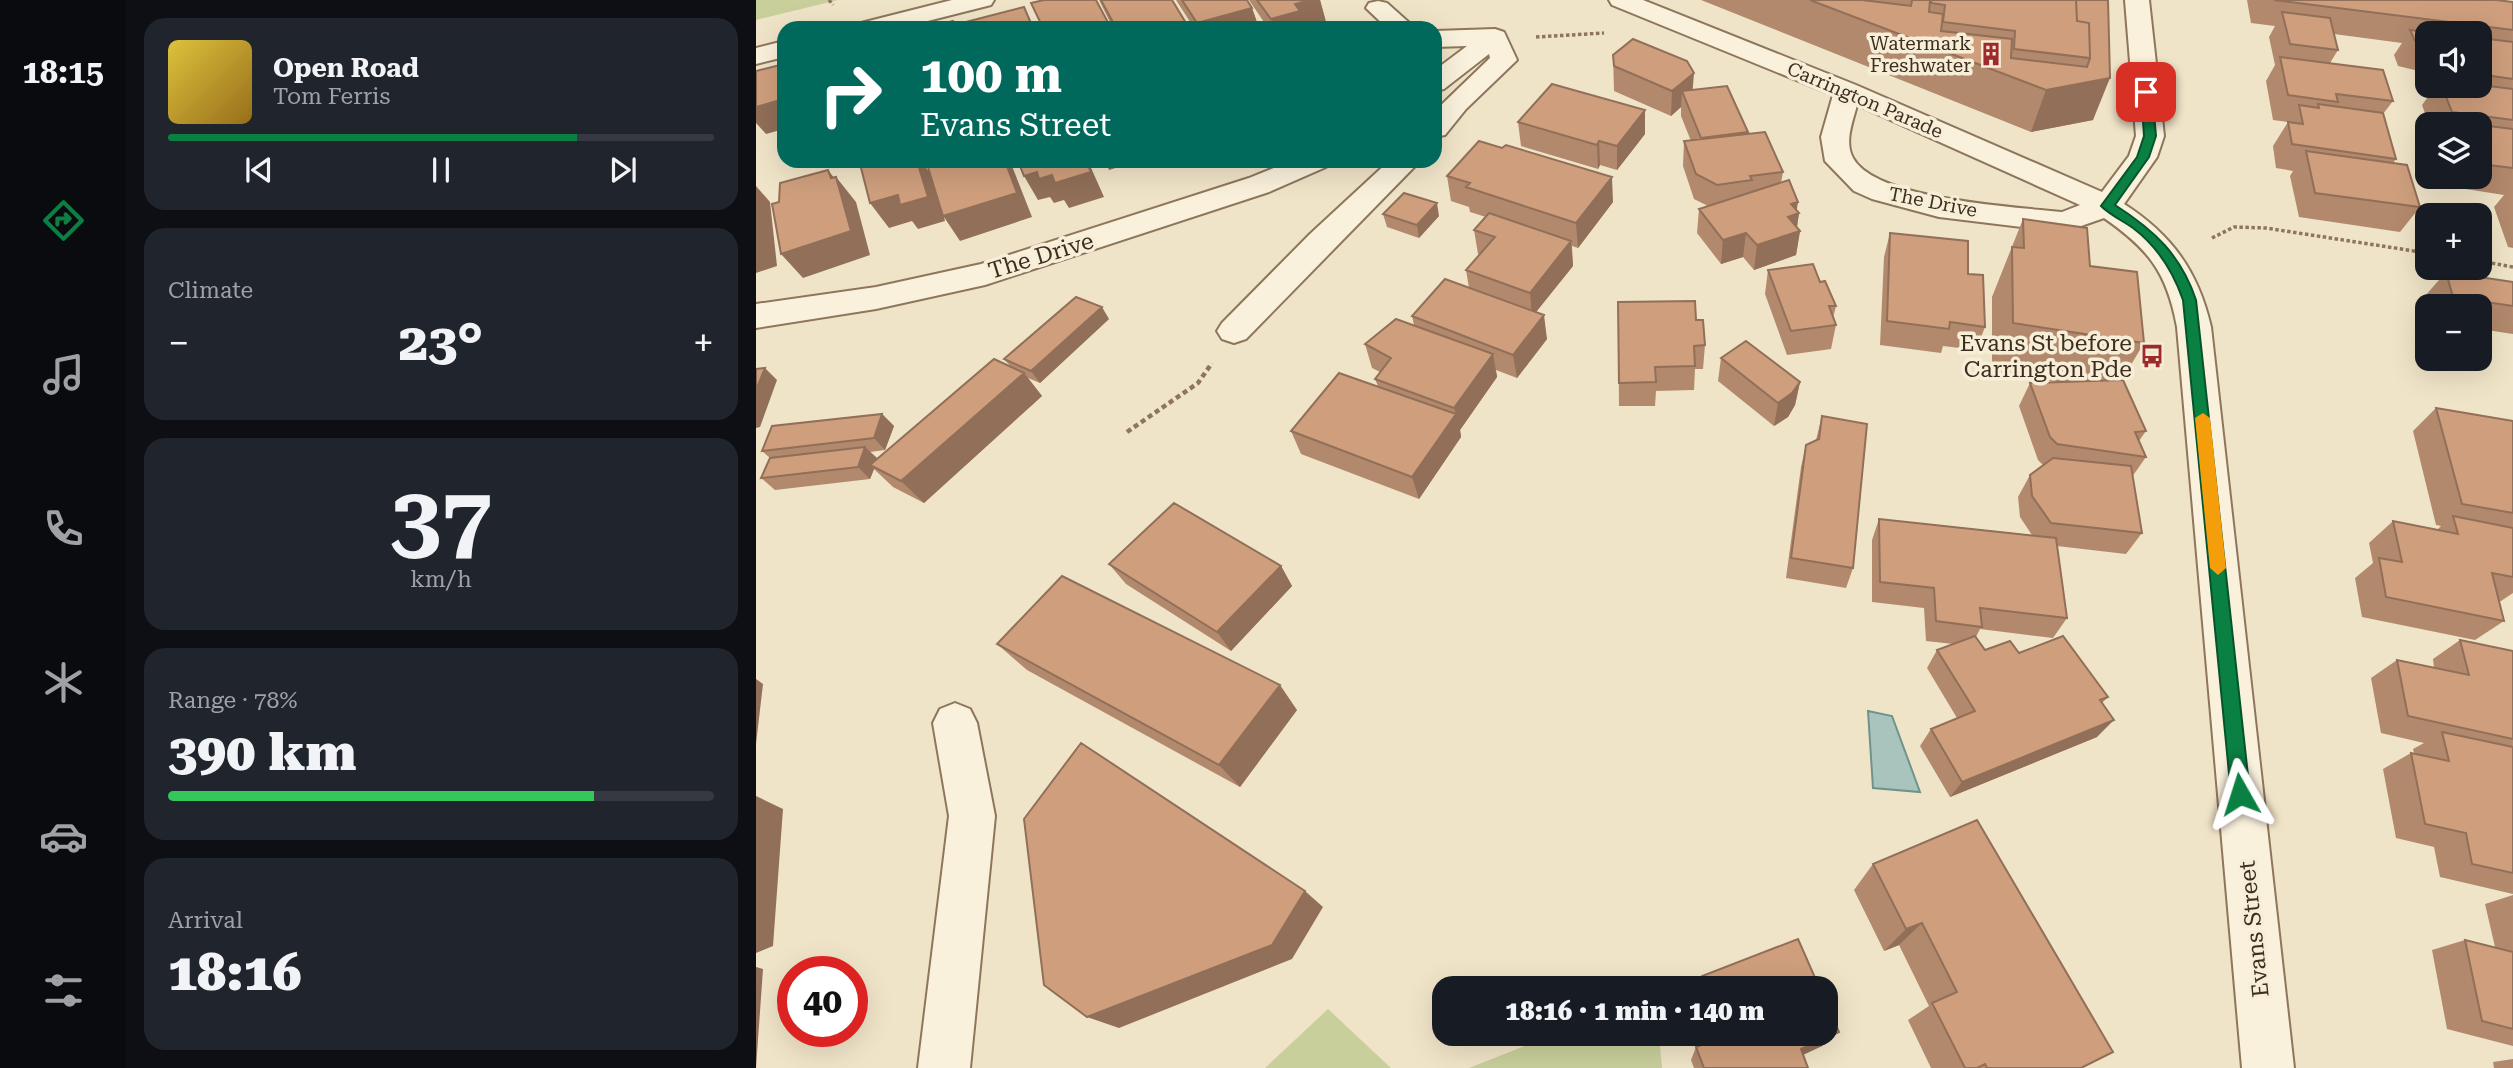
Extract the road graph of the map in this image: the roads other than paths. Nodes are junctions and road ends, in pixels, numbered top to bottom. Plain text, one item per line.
1 (982, 0) edge
2 (1621, 0) edge
3 (2137, 0) edge
4 (1378, 8) dead end
5 (898, 21) edge
6 (1394, 21) edge
7 (1495, 37) junction
8 (1442, 39) edge
9 (777, 51) edge
10 (756, 56) edge
11 (1442, 78) edge
12 (1847, 91) junction
13 (1442, 120) edge
14 (1299, 168) edge
15 (1399, 168) edge
16 (2107, 206) junction
17 (756, 316) edge
18 (1234, 331) road end
19 (955, 723) dead end
20 (944, 1068) edge
21 (2268, 1068) edge

1 - 5 street
2 - 12 street, Carrington Parade
3 - 16 street
4 - 6 street
7 - 8 street
7 - 11 street
7 - 13 street
9 - 10 street
12 - 16 street, Carrington Parade
12 - 16 street, The Drive
14 - 17 street, The Drive
15 - 18 street
16 - 21 street, Evans Street
19 - 20 street

